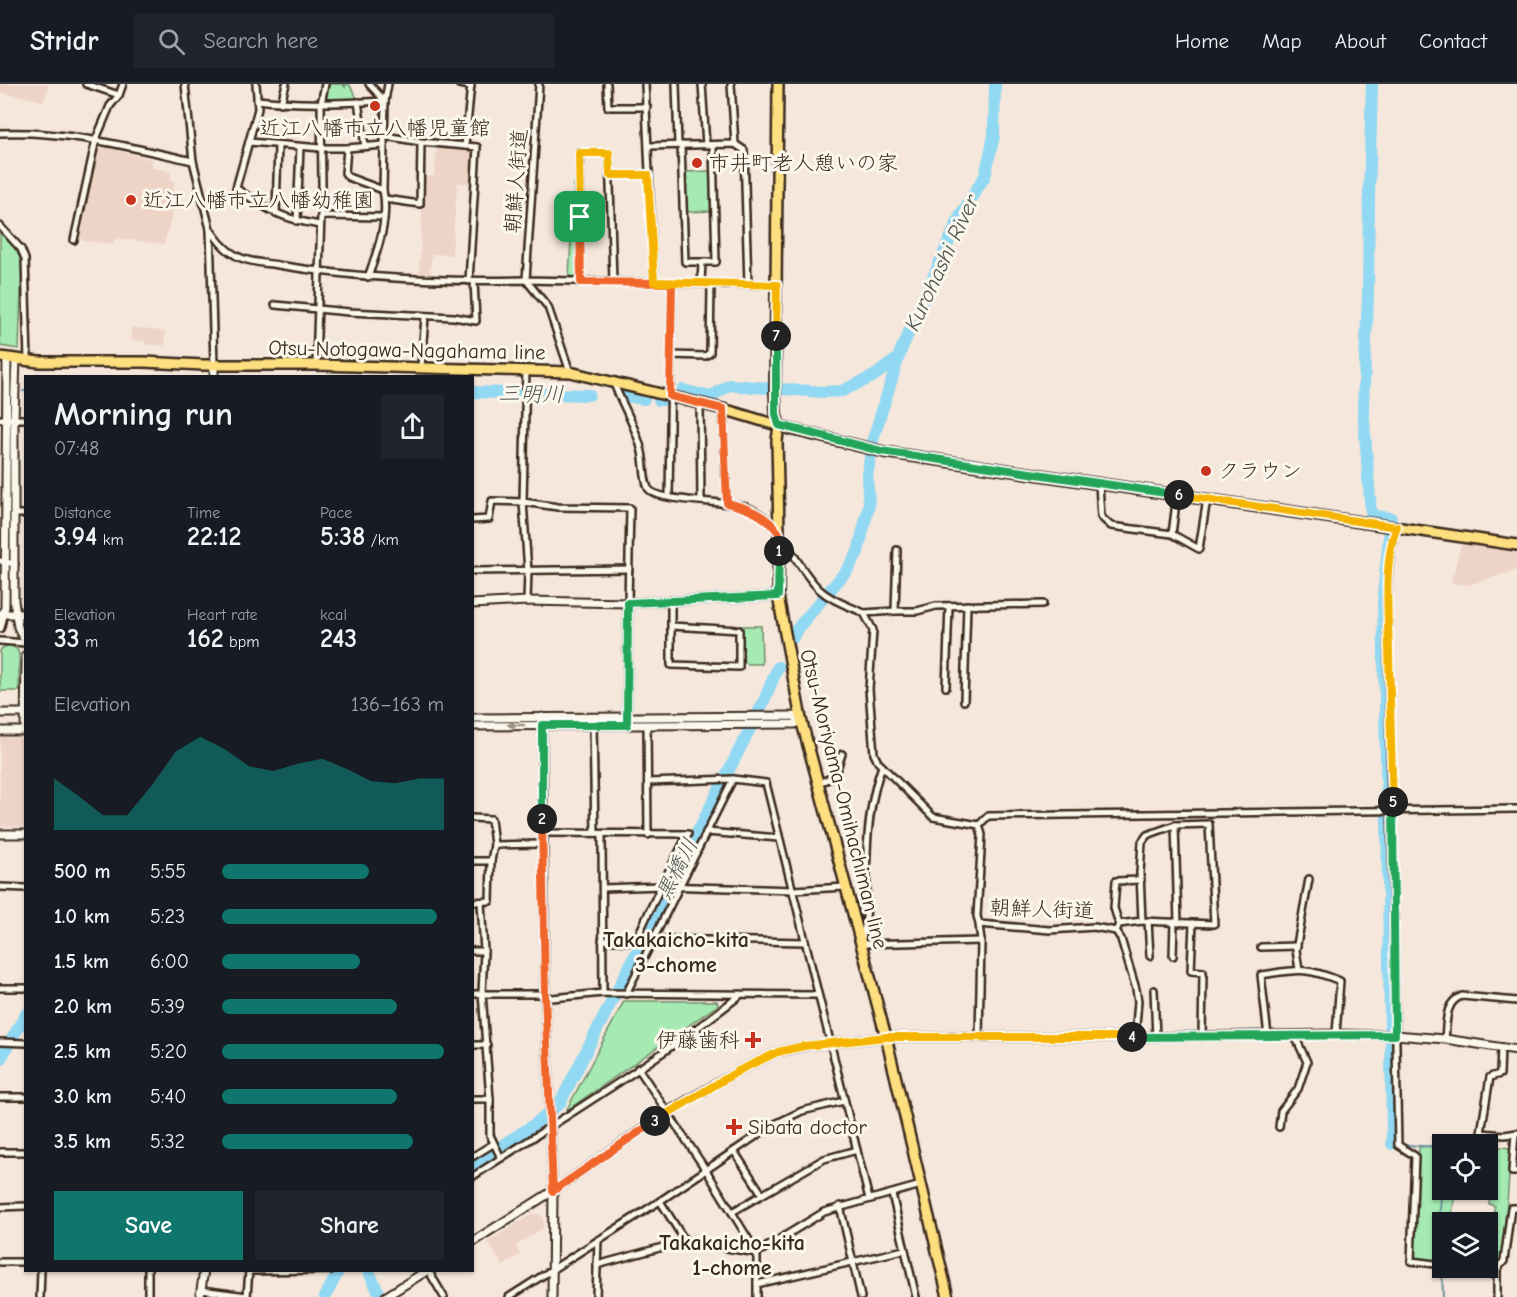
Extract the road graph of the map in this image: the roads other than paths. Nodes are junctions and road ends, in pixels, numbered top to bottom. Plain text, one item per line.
1 (86, 84) edge
2 (123, 84) edge
3 (185, 84) edge
4 (256, 84) edge
5 (286, 84) edge
6 (325, 84) edge
7 (369, 84) edge
8 (388, 84) edge
9 (459, 84) edge
10 (539, 84) edge
11 (607, 84) edge
12 (645, 84) edge
13 (676, 84) edge
14 (702, 84) edge
15 (731, 84) edge
16 (778, 84) edge
17 (471, 85) edge
18 (118, 95) junction
19 (257, 100) junction
20 (358, 102) junction
21 (385, 102) junction
22 (281, 103) junction
23 (321, 104) junction
24 (647, 107) junction
25 (0, 133) edge
26 (385, 136) junction
27 (96, 139) junction
28 (249, 142) junction
29 (421, 142) junction
30 (735, 144) junction
31 (278, 145) junction
32 (384, 145) junction
33 (679, 145) junction
34 (705, 145) junction
35 (365, 146) junction
36 (465, 146) junction
37 (648, 146) junction
38 (713, 146) junction
39 (300, 147) junction
40 (321, 148) junction
41 (347, 148) junction
42 (193, 161) junction
43 (610, 175) junction
44 (648, 175) junction
45 (383, 190) junction
46 (385, 200) junction
47 (276, 214) junction
48 (321, 216) junction
49 (383, 217) junction
50 (297, 221) junction
51 (320, 225) junction
52 (0, 226) edge
53 (210, 229) junction
54 (74, 240) dead end
55 (702, 262) junction
56 (319, 271) junction
57 (368, 277) junction
58 (526, 280) junction
59 (471, 281) junction
60 (614, 281) junction
61 (581, 282) junction
62 (654, 282) junction
63 (672, 283) junction
64 (701, 283) junction
65 (711, 284) junction
66 (748, 284) junction
67 (777, 285) junction
68 (275, 305) dead end
69 (319, 309) junction
70 (425, 317) junction
71 (671, 355) junction
72 (8, 358) edge
73 (28, 360) junction
74 (214, 365) junction
75 (316, 365) junction
76 (421, 367) junction
77 (526, 369) junction
78 (570, 372) junction
79 (214, 375) edge
80 (612, 381) junction
81 (670, 396) junction
82 (700, 403) junction
83 (723, 409) junction
84 (14, 418) junction
85 (24, 418) edge
86 (3, 419) edge
87 (779, 425) junction
88 (1099, 484) junction
89 (1177, 495) junction
90 (669, 497) junction
91 (1207, 499) junction
92 (701, 501) junction
93 (523, 502) junction
94 (727, 503) junction
95 (15, 514) junction
96 (24, 514) edge
97 (474, 520) edge
98 (1397, 527) junction
99 (779, 533) junction
100 (1172, 534) junction
101 (1517, 545) edge
102 (897, 550) dead end
103 (3, 562) edge
104 (15, 564) junction
105 (629, 569) junction
106 (474, 571) edge
107 (528, 571) junction
108 (778, 596) junction
109 (527, 601) junction
110 (671, 601) junction
111 (474, 603) edge
112 (628, 603) junction
113 (1043, 604) dead end
114 (967, 605) junction
115 (949, 606) junction
116 (895, 611) junction
117 (864, 613) junction
118 (2, 614) edge
119 (16, 614) junction
120 (24, 614) edge
121 (671, 626) junction
122 (0, 628) edge
123 (24, 639) edge
124 (0, 641) edge
125 (24, 643) edge
126 (946, 687) dead end
127 (964, 701) dead end
128 (0, 713) edge
129 (24, 713) edge
130 (542, 717) junction
131 (474, 718) edge
132 (801, 719) junction
133 (743, 720) junction
134 (627, 721) junction
135 (542, 725) junction
136 (593, 725) junction
137 (647, 725) junction
138 (474, 726) edge
139 (0, 731) edge
140 (24, 731) edge
141 (842, 754) dead end
142 (882, 766) junction
143 (733, 779) junction
144 (648, 782) junction
145 (818, 783) junction
146 (1517, 809) edge
147 (1393, 811) junction
148 (474, 818) edge
149 (979, 825) junction
150 (1175, 825) junction
151 (706, 832) junction
152 (543, 833) junction
153 (595, 833) junction
154 (0, 834) edge
155 (24, 834) edge
156 (602, 834) junction
157 (648, 835) junction
158 (779, 838) junction
159 (542, 844) junction
160 (494, 845) junction
161 (474, 861) edge
162 (491, 861) junction
163 (1309, 879) dead end
164 (1141, 880) junction
165 (660, 886) junction
166 (0, 887) edge
167 (845, 887) junction
168 (24, 888) edge
169 (603, 888) junction
170 (678, 888) junction
171 (793, 890) junction
172 (474, 902) edge
173 (481, 902) junction
174 (1145, 921) junction
175 (1176, 922) junction
176 (1193, 923) junction
177 (979, 924) junction
178 (1119, 924) junction
179 (1116, 931) junction
180 (652, 939) junction
181 (602, 940) junction
182 (981, 941) junction
183 (805, 942) junction
184 (860, 944) junction
185 (1297, 946) junction
186 (1261, 947) dead end
187 (474, 951) edge
188 (484, 951) junction
189 (1150, 956) dead end
190 (1173, 956) dead end
191 (1299, 970) junction
192 (0, 988) edge
193 (24, 988) edge
194 (1155, 990) dead end
195 (482, 993) junction
196 (603, 993) junction
197 (474, 994) edge
198 (625, 994) junction
199 (545, 995) junction
200 (739, 995) junction
201 (817, 995) junction
202 (1517, 1001) edge
203 (1336, 1034) junction
204 (1395, 1035) junction
205 (1268, 1036) junction
206 (1295, 1036) junction
207 (886, 1037) junction
208 (979, 1037) junction
209 (1135, 1037) junction
210 (1156, 1037) junction
211 (1202, 1037) junction
212 (1445, 1039) junction
213 (829, 1042) junction
214 (6, 1043) edge
215 (24, 1043) edge
216 (474, 1045) edge
217 (487, 1045) junction
218 (1501, 1047) junction
219 (1517, 1050) edge
220 (638, 1068) junction
221 (0, 1097) edge
222 (24, 1097) edge
223 (474, 1099) edge
224 (490, 1099) junction
225 (844, 1101) junction
226 (667, 1112) junction
227 (1279, 1127) dead end
228 (549, 1129) junction
229 (1516, 1133) edge
230 (493, 1144) junction
231 (856, 1150) junction
232 (734, 1151) junction
233 (0, 1152) edge
234 (24, 1152) edge
235 (474, 1156) edge
236 (501, 1158) junction
237 (706, 1170) junction
238 (1517, 1172) edge
239 (474, 1176) edge
240 (921, 1185) junction
241 (553, 1191) junction
242 (762, 1194) junction
243 (892, 1194) junction
244 (868, 1199) junction
245 (660, 1201) junction
246 (24, 1206) edge
247 (840, 1206) junction
248 (0, 1207) edge
249 (1517, 1208) edge
250 (732, 1212) junction
251 (598, 1240) junction
252 (474, 1241) edge
253 (685, 1241) junction
254 (904, 1250) junction
255 (757, 1253) junction
256 (0, 1262) edge
257 (24, 1262) edge
258 (852, 1262) junction
259 (597, 1264) junction
260 (1432, 1264) edge
261 (1498, 1268) edge
262 (551, 1271) junction
263 (41, 1272) edge
264 (148, 1272) edge
265 (204, 1272) edge
266 (249, 1272) edge
267 (425, 1272) edge
268 (429, 1272) edge
269 (1497, 1278) edge
270 (757, 1284) junction
271 (201, 1293) edge
272 (40, 1297) edge
273 (148, 1297) edge
274 (385, 1297) edge
275 (444, 1297) edge
276 (509, 1297) edge
277 (552, 1297) edge
278 (596, 1297) edge
279 (757, 1297) edge
280 (861, 1297) edge
281 (916, 1297) edge
282 (948, 1297) edge
283 (1497, 1297) edge

1 - 18 street
2 - 18 street
3 - 42 street
4 - 19 street
5 - 22 street
6 - 23 street
7 - 21 street
8 - 21 street
9 - 17 street
10 - 58 street, 朝鮮人街道
11 - 24 street
12 - 24 street
13 - 33 street
14 - 34 street
15 - 30 street
16 - 67 main road, Otsu-Moriyama-Omihachiman line
17 - 36 street
18 - 27 street
19 - 22 street
19 - 28 street
20 - 21 street
20 - 23 street
20 - 35 street
21 - 26 street
22 - 23 street
23 - 40 street
24 - 37 street
25 - 27 street
26 - 29 street
26 - 32 street
27 - 42 street
27 - 54 street
28 - 31 street
28 - 47 street
29 - 36 street
29 - 46 street
30 - 38 street
30 - 66 street
31 - 39 street
31 - 47 street
32 - 35 street
32 - 45 street
33 - 34 street
33 - 37 street
33 - 55 street
34 - 38 street
35 - 41 street
36 - 59 street
37 - 44 street
38 - 55 street
39 - 40 street
39 - 50 street
40 - 41 street
40 - 48 street
41 - 45 street
42 - 53 street
43 - 44 street
43 - 60 street
43 - 61 street
44 - 62 street
45 - 46 street
46 - 49 street
47 - 50 street
48 - 49 street
48 - 51 street
49 - 57 street
50 - 51 street
51 - 56 street
52 - 73 street
53 - 56 street
53 - 74 street
55 - 64 street
56 - 57 street
56 - 69 street
57 - 59 street
58 - 59 street
58 - 61 street
58 - 78 street
59 - 70 street
60 - 61 street
60 - 62 street
62 - 63 street
63 - 64 street
63 - 71 street
64 - 65 street
65 - 66 street
65 - 71 street
66 - 67 street
67 - 87 main road, Otsu-Moriyama-Omihachiman line
68 - 69 street
69 - 70 street
69 - 75 street
70 - 76 street
71 - 81 street
72 - 73 main road, Otsu-Notogawa-Nagahama line
72 - 84 street
72 - 86 street
73 - 74 main road, Otsu-Notogawa-Nagahama line
74 - 75 main road, Otsu-Notogawa-Nagahama line
74 - 79 street
75 - 76 main road, Otsu-Notogawa-Nagahama line
76 - 77 main road, Otsu-Notogawa-Nagahama line
77 - 78 main road, Otsu-Notogawa-Nagahama line
77 - 93 street
78 - 80 main road, Otsu-Notogawa-Nagahama line
80 - 81 main road, Otsu-Notogawa-Nagahama line
80 - 90 street
81 - 82 main road, Otsu-Notogawa-Nagahama line
81 - 90 street
82 - 83 main road, Otsu-Notogawa-Nagahama line
82 - 92 street
83 - 87 main road, Otsu-Notogawa-Nagahama line
83 - 94 street
84 - 85 street
84 - 86 street
84 - 95 street
86 - 103 street
87 - 88 main road, Otsu-Notogawa-Nagahama line
87 - 99 main road, Otsu-Moriyama-Omihachiman line
88 - 89 main road, Otsu-Notogawa-Nagahama line
88 - 100 street
89 - 91 main road, Otsu-Notogawa-Nagahama line
89 - 100 street
90 - 92 street
91 - 98 main road, Otsu-Notogawa-Nagahama line
91 - 100 street
92 - 94 street
93 - 97 street
93 - 105 street
93 - 107 street
94 - 99 street
95 - 96 street
95 - 104 street
98 - 101 main road, Otsu-Notogawa-Nagahama line
98 - 147 street
99 - 108 main road, Otsu-Moriyama-Omihachiman line
99 - 117 street
102 - 116 street
103 - 104 street
103 - 118 street
104 - 119 street
105 - 107 street
105 - 112 street
106 - 107 street
107 - 109 street
108 - 110 street
108 - 132 main road, Otsu-Moriyama-Omihachiman line
109 - 111 street
109 - 112 street
110 - 112 street
110 - 121 street
112 - 134 street
113 - 114 street
114 - 115 street
114 - 127 street
115 - 116 street
115 - 126 street
116 - 117 street
117 - 142 street
118 - 119 street
118 - 122 street
119 - 120 street
119 - 123 street
121 - 121 street
124 - 125 street
128 - 129 street
130 - 131 street
130 - 134 street
130 - 135 street
132 - 133 street
132 - 133 street
132 - 145 main road, Otsu-Moriyama-Omihachiman line
133 - 134 street
133 - 137 street
134 - 136 street
134 - 137 street
135 - 136 street
135 -> 138 street
135 - 152 street
136 - 153 street
137 - 144 street
139 - 140 street
141 - 145 street
142 - 149 street
142 - 184 street
143 - 144 street
143 - 151 street
143 - 158 street
144 - 157 street
145 - 167 main road, Otsu-Moriyama-Omihachiman line
146 - 147 street
147 - 149 street
147 - 204 street
148 - 160 street
149 - 177 street, 朝鮮人街道
150 - 164 street
150 - 175 street
150 - 176 street
151 - 158 street
151 - 170 street
152 - 153 street
152 - 159 street
153 - 156 street
154 - 155 street
156 - 157 street
156 - 169 street
157 - 165 street
158 - 171 street
159 - 160 street
159 - 199 street
160 - 162 street
161 - 162 street
162 - 173 street
163 - 185 street
164 - 174 street
164 - 178 street
165 - 169 street
165 - 170 street
165 - 181 street
166 - 168 street
167 - 171 street
167 - 184 main road, Otsu-Moriyama-Omihachiman line
169 - 181 street
170 - 171 street
170 - 180 street
171 - 183 street
172 - 173 street
173 - 188 street
174 - 175 street
174 - 178 street
174 - 189 street
175 - 176 street
175 - 190 street
176 - 211 street
177 - 179 street, 朝鮮人街道
177 - 182 street
178 - 179 street
179 - 209 street, 朝鮮人街道
180 - 183 street
180 - 198 street
181 - 196 street
182 - 184 street
182 - 208 street
183 - 201 street
184 - 207 main road, Otsu-Moriyama-Omihachiman line
185 - 186 street
185 - 191 street
187 - 188 street
188 - 195 street
191 - 203 street
191 - 205 street
192 - 193 street
194 - 210 street
195 - 197 street
195 - 199 street
195 - 217 street
196 - 198 street
196 - 199 street
198 - 200 street
199 - 228 street
200 - 201 street
200 - 220 street
201 - 213 street
202 - 212 street
203 - 204 street
203 - 206 street
204 - 212 street
204 - 260 street
205 - 206 street
205 - 211 street
206 - 227 street
207 - 208 street
207 - 213 street
207 - 240 main road, Otsu-Moriyama-Omihachiman line
208 - 209 street
209 - 210 street
210 - 211 street
212 - 218 street
213 - 225 street
213 - 226 street
214 - 215 street
216 - 217 street
217 - 224 street
218 - 219 street
218 - 229 street
220 - 226 street
220 - 228 street
221 - 222 street
223 - 224 street
224 - 230 street
225 - 231 street
225 - 232 street
226 - 237 street
226 - 241 street
228 - 236 street
228 - 241 street
229 - 238 street
230 - 235 street
230 - 236 street
231 - 242 street
231 - 244 street
232 - 237 street
232 - 242 street
233 - 234 street
236 - 239 street
237 - 245 street
237 - 250 street
240 - 243 street
240 - 282 main road, Otsu-Moriyama-Omihachiman line
241 - 252 street
241 - 262 street
242 - 250 street
243 - 244 street
243 - 254 street
244 - 247 street
245 - 251 street
245 - 253 street
246 - 248 street
247 - 255 street
247 - 258 street
249 - 261 street
250 - 255 street
251 - 259 street
251 - 262 street
253 - 255 street
253 - 259 street
254 - 258 street
254 - 281 street
255 - 270 street
256 - 257 street
258 - 270 street
258 - 280 street
259 - 278 street
262 - 276 street
262 - 277 street
263 - 272 street
264 - 273 street
265 - 271 street
266 - 271 street
267 - 274 street
268 - 275 street
269 - 283 street
270 - 279 street

